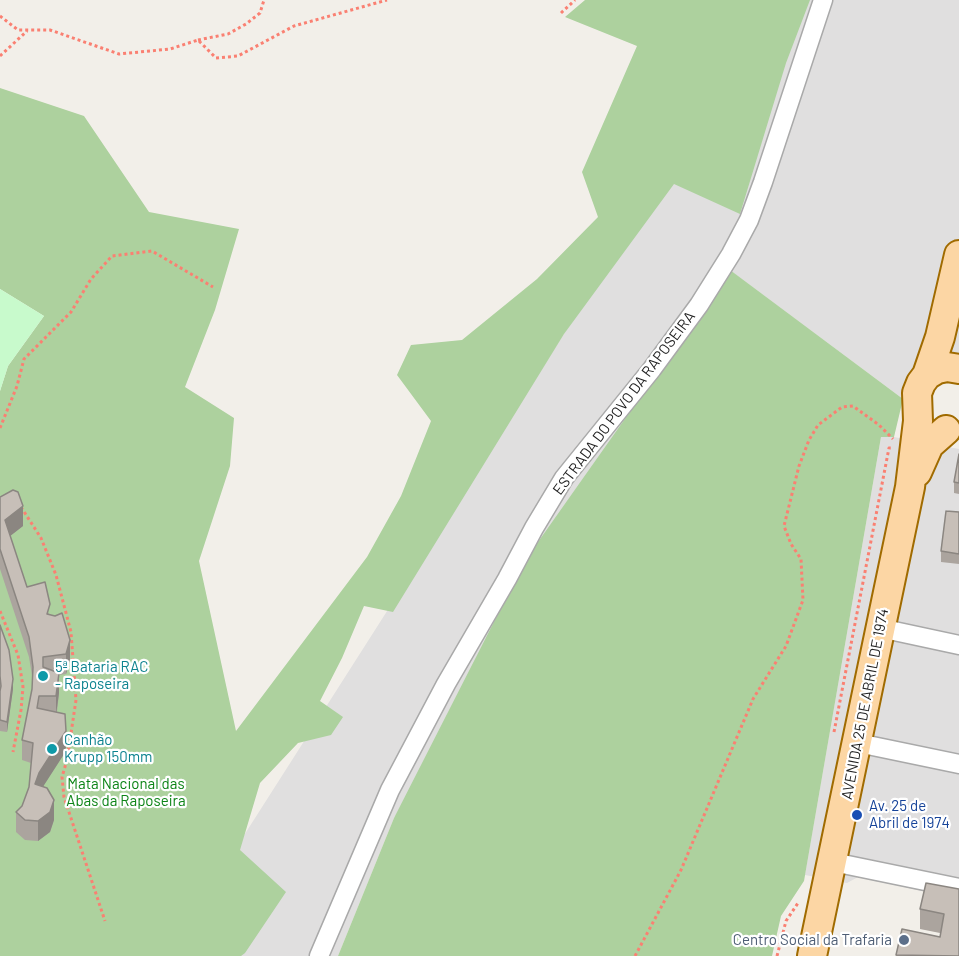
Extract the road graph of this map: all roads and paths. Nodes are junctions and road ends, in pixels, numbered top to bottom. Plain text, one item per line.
1 (264, 0) edge
2 (387, 0) edge
3 (575, 0) edge
4 (823, 0) edge
5 (561, 13) dead end
6 (0, 16) edge
7 (27, 31) junction
8 (198, 40) junction
9 (0, 56) edge
10 (959, 255) edge
11 (213, 286) dead end
12 (959, 369) edge
13 (927, 375) junction
14 (917, 404) junction
15 (0, 428) edge
16 (954, 429) edge
17 (896, 442) dead end
18 (910, 487) junction
19 (20, 504) edge
20 (0, 611) edge
21 (880, 628) junction
22 (959, 645) edge
23 (858, 743) junction
24 (13, 752) dead end
25 (959, 764) edge
26 (833, 862) junction
27 (959, 888) edge
28 (105, 921) dead end
29 (319, 956) edge
30 (635, 956) edge
31 (813, 956) edge

1 - 8 path
2 - 8 path
3 - 5 path
4 - 29 street, ESTRADA DO POVO DA RAPOSEIRA
6 - 7 path
7 - 8 path
7 - 9 path
10 - 13 main road, AVENIDA 25 DE ABRIL DE 1974
11 - 15 path
12 - 13 main road
13 - 14 main road, AVENIDA 25 DE ABRIL DE 1974
14 - 16 main road, AVENIDA 25 DE ABRIL DE 1974
14 - 18 main road, AVENIDA 25 DE ABRIL DE 1974
16 - 18 main road, AVENIDA 25 DE ABRIL DE 1974
17 - 30 path
18 - 21 main road, AVENIDA 25 DE ABRIL DE 1974
19 - 28 path
20 - 24 path
21 - 22 street
21 - 23 main road, AVENIDA 25 DE ABRIL DE 1974
23 - 25 street
23 - 26 main road, AVENIDA 25 DE ABRIL DE 1974
26 - 27 street
26 - 31 main road, AVENIDA 25 DE ABRIL DE 1974

